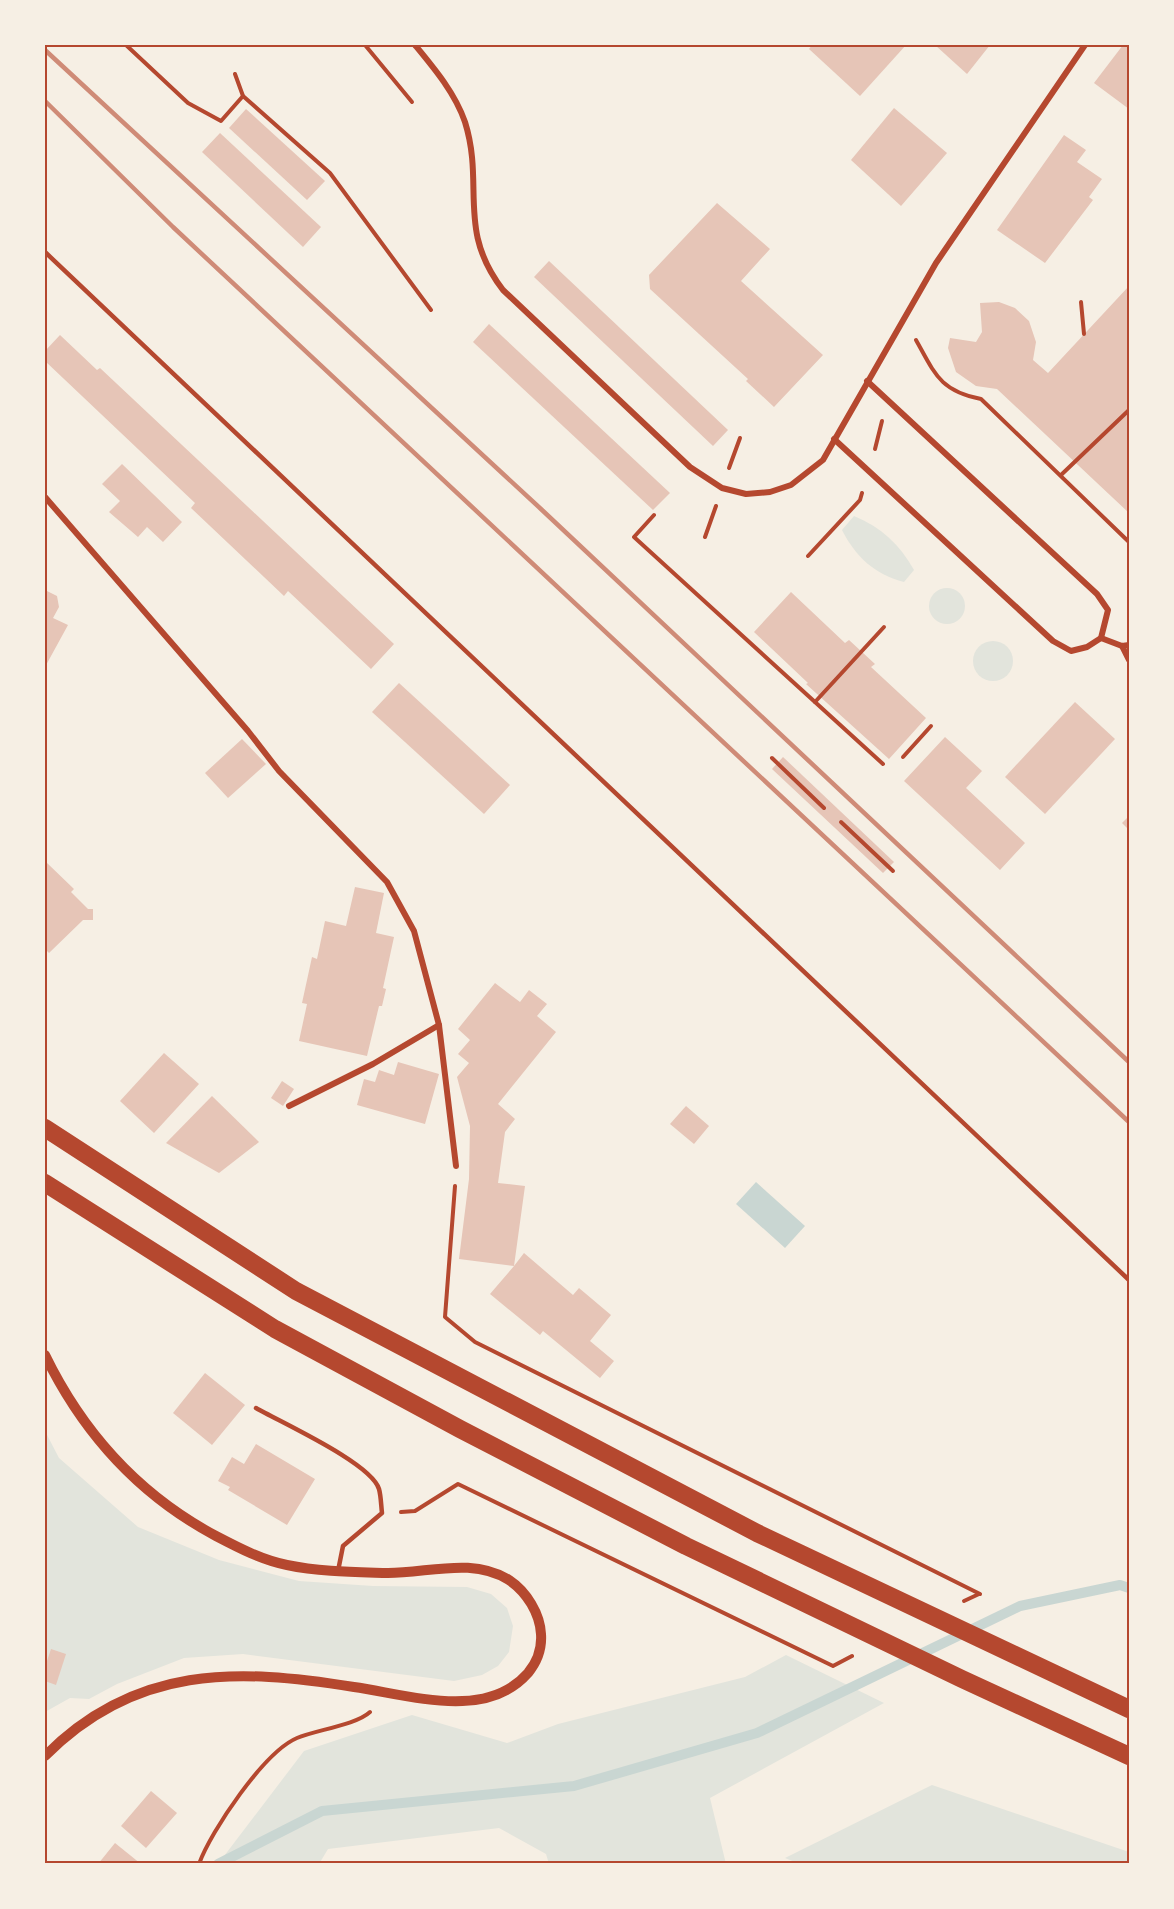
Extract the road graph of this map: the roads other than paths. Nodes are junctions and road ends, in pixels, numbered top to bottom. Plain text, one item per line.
1 (415, 45) edge
2 (1085, 45) edge
3 (45, 252) edge
4 (867, 381) junction
5 (834, 439) junction
6 (45, 497) edge
7 (1101, 638) junction
8 (1126, 645) edge
9 (1129, 660) edge
10 (439, 1025) junction
11 (289, 1106) dead end
12 (45, 1128) edge
13 (456, 1166) road end
14 (45, 1183) edge
15 (1129, 1280) edge
16 (45, 1354) edge
17 (256, 1408) dead end
18 (338, 1571) junction
19 (1129, 1708) edge
20 (45, 1756) edge
21 (1129, 1756) edge

1 - 5 street
2 - 4 street
3 - 15 lane
4 - 5 street
4 - 7 street
5 - 7 street
6 - 10 street
7 - 8 street
8 - 9 street
10 - 11 street
10 - 13 street
12 - 19 highway
14 - 21 highway
16 - 18 street
17 - 18 lane
18 - 20 street

